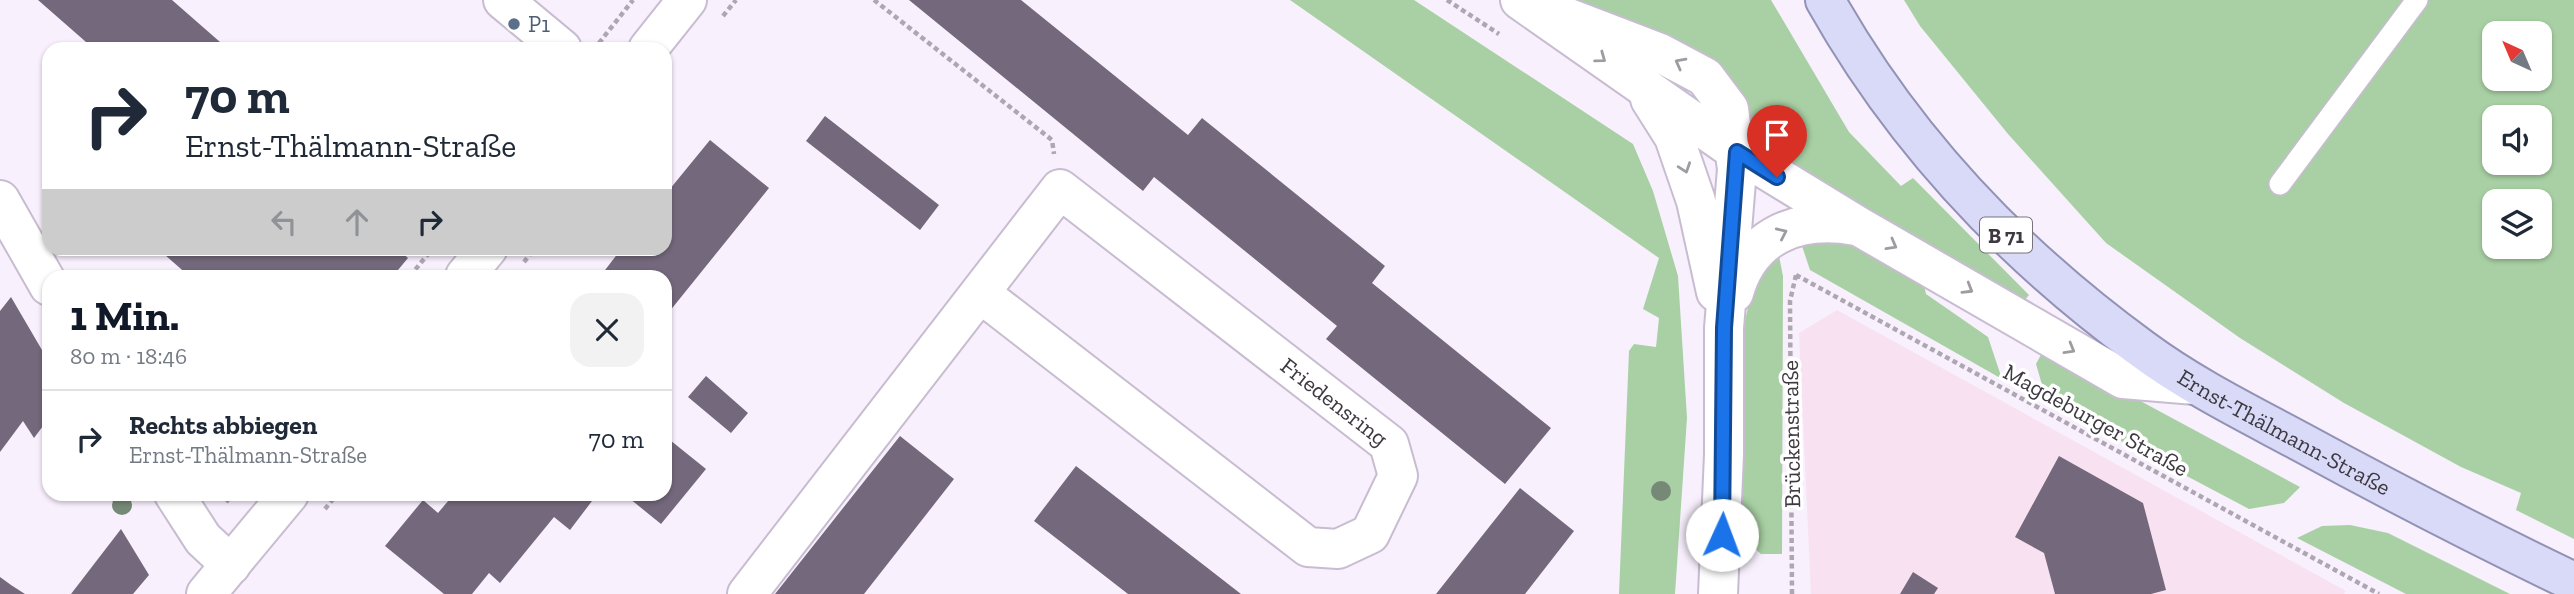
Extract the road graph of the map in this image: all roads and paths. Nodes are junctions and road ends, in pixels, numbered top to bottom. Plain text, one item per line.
1 (634, 0) edge
2 (687, 0) edge
3 (874, 0) edge
4 (1447, 0) edge
5 (1825, 0) edge
6 (2417, 0) edge
7 (1523, 2) edge
8 (516, 11) edge
9 (1502, 37) dead end
10 (554, 42) edge
11 (601, 42) edge
12 (654, 42) edge
13 (1642, 87) junction
14 (1737, 160) junction
15 (2280, 184) dead end
16 (1060, 189) junction
17 (0, 200) edge
18 (1858, 226) junction
19 (426, 256) edge
20 (481, 256) edge
21 (415, 270) edge
22 (470, 270) edge
23 (42, 274) edge
24 (1796, 275) joint
25 (980, 293) junction
26 (1724, 328) junction
27 (2195, 385) junction
28 (179, 501) edge
29 (283, 501) edge
30 (231, 565) junction
31 (2574, 582) edge
32 (206, 594) edge
33 (747, 594) edge
34 (1718, 594) edge
35 (1792, 594) edge
36 (2379, 594) edge

1 - 11 path
2 - 12 street
3 - 16 path
4 - 9 path
5 - 27 main road, B 71
6 - 15 lane
7 -> 13 street, Ernst-Thälmann-Straße
14 -> 7 street, Ernst-Thälmann-Straße
8 - 10 street
13 - 14 street, Ernst-Thälmann-Straße
13 -> 26 street
14 - 18 street, Ernst-Thälmann-Straße
14 - 26 street
16 - 25 street
16 - 25 street, Friedensring
17 - 23 street
26 -> 18 street
18 -> 27 street, Ernst-Thälmann-Straße
19 - 21 path
20 - 22 street
24 - 35 path, Brückenstraße
24 - 36 path, Magdeburger Straße
25 - 33 street
26 - 34 street
27 - 31 main road, Ernst-Thälmann-Straße / B 71
28 - 30 street
29 - 30 street
30 - 32 street

